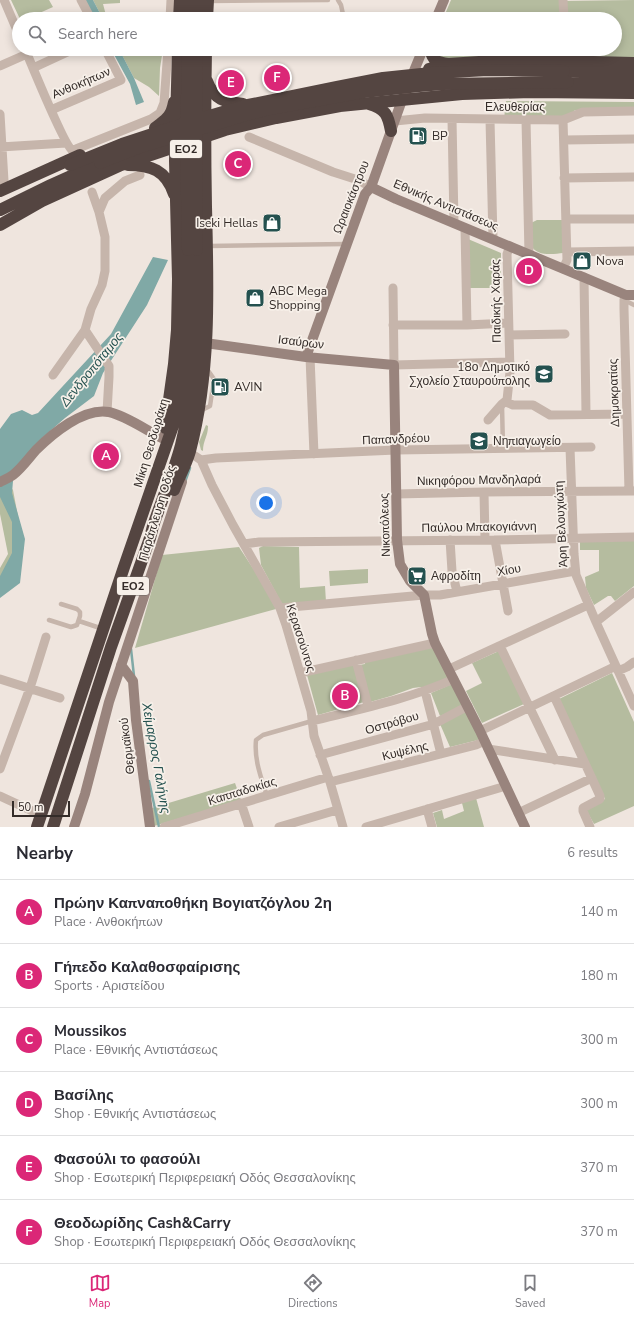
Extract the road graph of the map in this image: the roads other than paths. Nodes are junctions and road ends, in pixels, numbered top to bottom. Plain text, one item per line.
1 (4, 0) edge
2 (81, 0) edge
3 (171, 0) edge
4 (180, 0) edge
5 (189, 0) edge
6 (204, 0) edge
7 (328, 0) edge
8 (338, 0) edge
9 (444, 0) edge
10 (563, 0) edge
11 (87, 12) edge
12 (170, 12) edge
13 (179, 12) edge
14 (189, 12) edge
15 (200, 12) edge
16 (206, 12) edge
17 (342, 12) edge
18 (439, 12) edge
19 (564, 12) edge
20 (12, 19) edge
21 (17, 56) edge
22 (28, 56) edge
23 (59, 56) edge
24 (109, 56) edge
25 (167, 56) edge
26 (178, 56) edge
27 (188, 56) edge
28 (198, 56) edge
29 (206, 56) edge
30 (420, 56) edge
31 (433, 56) edge
32 (634, 62) edge
33 (459, 64) junction
34 (0, 66) edge
35 (33, 68) junction
36 (414, 70) junction
37 (634, 72) edge
38 (566, 76) junction
39 (206, 79) junction
40 (177, 83) junction
41 (634, 83) edge
42 (634, 93) edge
43 (402, 100) junction
44 (243, 104) junction
45 (369, 104) junction
46 (51, 110) junction
47 (634, 112) edge
48 (205, 113) junction
49 (0, 114) edge
50 (452, 119) junction
51 (490, 120) junction
52 (526, 120) junction
53 (563, 120) junction
54 (176, 122) junction
55 (393, 126) junction
56 (155, 128) junction
57 (205, 136) junction
58 (250, 137) dead end
59 (634, 139) edge
60 (564, 140) junction
61 (66, 142) junction
62 (175, 146) junction
63 (1, 147) edge
64 (121, 166) junction
65 (140, 175) dead end
66 (634, 177) edge
67 (564, 178) junction
68 (1, 186) edge
69 (371, 187) junction
70 (92, 192) dead end
71 (0, 199) edge
72 (176, 209) junction
73 (0, 210) edge
74 (99, 212) junction
75 (566, 219) junction
76 (634, 219) edge
77 (454, 223) junction
78 (0, 225) edge
79 (465, 228) junction
80 (493, 239) junction
81 (346, 244) junction
82 (510, 246) junction
83 (197, 249) junction
84 (634, 251) edge
85 (567, 252) junction
86 (529, 254) junction
87 (564, 269) junction
88 (584, 277) junction
89 (393, 288) dead end
90 (628, 296) edge
91 (634, 305) edge
92 (508, 323) junction
93 (393, 325) junction
94 (467, 325) junction
95 (85, 330) junction
96 (565, 334) dead end
97 (509, 335) junction
98 (205, 342) junction
99 (308, 357) junction
100 (510, 362) junction
101 (394, 365) junction
102 (53, 375) dead end
103 (630, 398) edge
104 (504, 403) junction
105 (107, 412) junction
106 (586, 414) junction
107 (627, 414) junction
108 (488, 420) dead end
109 (164, 440) junction
110 (591, 447) dead end
111 (570, 448) junction
112 (502, 449) junction
113 (396, 450) junction
114 (314, 454) junction
115 (188, 456) junction
116 (201, 460) junction
117 (159, 468) junction
118 (0, 482) edge
119 (572, 491) junction
120 (631, 491) edge
121 (484, 492) junction
122 (396, 494) junction
123 (634, 537) edge
124 (150, 538) junction
125 (574, 538) junction
126 (397, 540) junction
127 (450, 540) junction
128 (484, 540) junction
129 (495, 540) junction
130 (244, 544) junction
131 (575, 571) junction
132 (502, 584) junction
133 (457, 592) junction
134 (634, 592) edge
135 (424, 595) junction
136 (61, 604) dead end
137 (588, 605) junction
138 (280, 608) junction
139 (508, 611) dead end
140 (49, 620) dead end
141 (79, 621) junction
142 (596, 622) junction
143 (103, 629) junction
144 (46, 637) dead end
145 (435, 643) junction
146 (500, 646) junction
147 (356, 660) junction
148 (634, 662) edge
149 (121, 665) junction
150 (617, 668) junction
151 (449, 669) junction
152 (300, 673) junction
153 (0, 679) edge
154 (454, 679) junction
155 (30, 688) junction
156 (631, 690) edge
157 (425, 691) junction
158 (554, 696) junction
159 (60, 698) dead end
160 (368, 706) junction
161 (468, 706) junction
162 (634, 706) edge
163 (530, 707) junction
164 (312, 721) junction
165 (434, 724) junction
166 (480, 731) junction
167 (487, 745) junction
168 (441, 754) junction
169 (320, 755) junction
170 (555, 760) junction
171 (586, 764) junction
172 (0, 769) edge
173 (592, 778) junction
174 (329, 780) junction
175 (506, 786) junction
176 (0, 796) edge
177 (267, 796) junction
178 (241, 803) junction
179 (427, 809) junction
180 (338, 810) junction
181 (518, 812) junction
182 (41, 815) junction
183 (37, 827) edge
184 (53, 827) edge
185 (74, 827) edge
186 (150, 827) edge
187 (164, 827) edge
188 (249, 827) edge
189 (279, 827) edge
190 (342, 827) edge
191 (366, 827) edge
192 (432, 827) edge
193 (525, 827) edge
194 (590, 827) edge

1 - 20 street
2 - 11 street
3 - 12 street
4 - 13 highway
5 - 14 highway
6 - 7 lane
6 - 15 highway
6 - 16 highway
8 - 17 lane
9 - 18 street
10 - 19 street
21 - 34 street
22 - 35 street
23 - 35 street
24 - 46 street, Ανθοκήπων
25 - 61 street
26 - 40 highway, ΕΟ2
27 - 83 highway, Μίκη Θεοδωράκη / ΕΟ2, bridge
28 - 83 highway, Μίκη Θεοδωράκη / ΕΟ2, bridge
29 - 39 highway, ΕΟ2
30 - 36 street, Ωραιοκάστρου
31 - 33 highway
32 - 33 highway
33 - 36 highway
35 - 46 street
36 - 43 street, Ωραιοκάστρου
36 - 44 highway
37 - 38 highway
38 - 41 highway
38 - 71 highway, bridge
38 - 73 highway, bridge
39 - 44 highway
39 - 48 highway, ΕΟ2
40 - 54 highway, ΕΟ2
40 - 56 highway
42 - 43 highway
43 - 45 highway
43 - 55 street, Ωραιοκάστρου
44 - 48 highway
45 - 55 highway
45 - 57 highway
46 - 61 street
47 - 53 street, Ελευθερίας
48 - 54 highway
48 - 57 highway, ΕΟ2
49 - 63 street
50 - 51 street, Ελευθερίας
50 - 55 street, Ελευθερίας
50 - 77 street
51 - 52 street, Ελευθερίας
51 - 80 street
52 - 53 street, Ελευθερίας
52 - 86 street
53 - 60 street
54 - 56 highway
54 - 62 highway, ΕΟ2
55 - 69 street, Ωραιοκάστρου
56 - 68 highway
57 - 62 highway
57 - 83 highway, ΕΟ2
58 - 69 street, Εθνικής Αντιστάσεως
59 - 60 street
60 - 67 street
61 - 63 street
62 - 64 highway
62 - 72 highway, ΕΟ2
63 - 68 street
64 - 72 highway
64 - 78 highway
65 - 74 street
66 - 67 street
67 - 75 street
69 - 77 street, Εθνικής Αντιστάσεως
69 - 81 street, Ωραιοκάστρου
70 - 74 street
72 - 109 highway, ΕΟ2
74 - 95 street
75 - 76 street
75 - 85 street
77 - 79 street, Εθνικής Αντιστάσεως
79 - 80 street, Εθνικής Αντιστάσεως
79 - 94 street
80 - 82 street, Εθνικής Αντιστάσεως
81 - 83 lane
81 - 99 street, Ωραιοκάστρου
82 - 86 street, Εθνικής Αντιστάσεως
82 - 92 street, Παιδικής Χαράς
83 - 98 highway, ΕΟ2
83 - 117 highway, Μίκη Θεοδωράκη / ΕΟ2
83 - 124 highway, Μίκη Θεοδωράκη / ΕΟ2
84 - 85 street
85 - 87 street
86 - 87 street, Εθνικής Αντιστάσεως
87 - 88 street, Εθνικής Αντιστάσεως
88 - 90 street, Εθνικής Αντιστάσεως
88 - 106 street
89 - 93 street, Νικοπόλεως
90 - 91 lane
90 - 103 street, Δημοκρατίας
92 - 94 street
92 - 97 street, Παιδικής Χαράς
93 - 94 street
93 - 101 street, Νικοπόλεως
95 - 102 street
95 - 105 street
96 - 97 street
97 - 100 street, Παιδικής Χαράς
98 - 99 street, Ισαύρων
98 - 115 highway, ΕΟ2
99 - 101 street, Ισαύρων
99 - 114 street, Ωραιοκάστρου
100 - 101 street
100 - 104 street, Παιδικής Χαράς
101 - 113 street, Νικοπόλεως
103 - 107 street, Δημοκρατίας
104 - 106 street
104 - 108 street
104 - 112 lane
105 - 109 street
105 - 118 street
106 - 107 street
107 - 120 street, Δημοκρατίας
109 - 117 highway, ΕΟ2
110 - 111 street, Παπανδρέου
111 - 112 street, Παπανδρέου
111 - 119 street, Άρη Βελουχιώτη
112 - 113 street, Παπανδρέου
113 - 114 street, Παπανδρέου
113 - 122 street, Νικοπόλεως
114 - 116 street, Παπανδρέου
115 - 116 street
115 - 124 highway, ΕΟ2
115 - 149 street, Παράπλευρη Οδός
116 - 130 street, Κερασούντος
117 - 143 highway, Μίκη Θεοδωράκη / ΕΟ2
119 - 120 street, Νικηφόρου Μανδηλαρά
119 - 121 street, Νικηφόρου Μανδηλαρά
119 - 125 street, Άρη Βελουχιώτη
121 - 122 street, Νικηφόρου Μανδηλαρά
121 - 128 street
122 - 126 street, Νικοπόλεως
123 - 125 street, Παύλου Μπακογιάννη
124 - 184 highway, Μίκη Θεοδωράκη / ΕΟ2
125 - 129 street, Παύλου Μπακογιάννη
125 - 131 street, Άρη Βελουχιώτη
126 - 127 street, Παύλου Μπακογιάννη
126 - 130 street, Παύλου Μπακογιάννη
126 - 135 street, Νικοπόλεως
127 - 128 street, Παύλου Μπακογιάννη
127 - 133 street
128 - 129 street, Παύλου Μπακογιάννη
129 - 132 street
130 - 138 street, Κερασούντος
131 - 132 street, Χίου
131 - 137 street, Άρη Βελουχιώτη
132 - 133 street, Χίου
132 - 139 street
133 - 135 street, Χίου
134 - 142 street
135 - 138 street, Χίου
135 - 145 street
136 - 141 lane
137 - 142 street, Άρη Βελουχιώτη
137 - 146 street
138 - 152 street, Κερασούντος
140 - 141 lane
141 - 143 lane
142 - 150 street, Άρη Βελουχιώτη
143 - 182 highway, Μίκη Θεοδωράκη / ΕΟ2
144 - 155 street
145 - 147 street
145 - 151 street
146 - 151 street
146 - 163 street
147 - 152 street
147 - 160 street
148 - 150 street
149 - 185 street, Παράπλευρη Οδός
149 - 186 street, Θερμαϊκού
150 - 156 street, Άρη Βελουχιώτη
150 - 158 street
151 - 154 street
152 - 164 street, Κερασούντος
153 - 155 street
154 - 157 street
154 - 161 street
155 - 159 street
155 - 172 street
156 - 162 street, Άρη Βελουχιώτη
157 - 160 street
157 - 165 street
158 - 163 street
158 - 171 street
160 - 164 street
161 - 165 street, Οστρόβου
161 - 166 street
163 - 166 street
163 - 170 street
164 - 169 street, Κερασούντος
164 - 177 lane
165 - 168 street
165 - 169 street, Οστρόβου
166 - 167 street
167 - 168 street, Κυψέλης
167 - 170 street
167 - 175 street
168 - 174 street, Κυψέλης
169 - 174 street, Κερασούντος
170 - 171 street
171 - 173 street
173 - 181 street
173 - 194 street
174 - 177 street, Καππαδοκίας
174 - 180 street, Κερασούντος
175 - 179 street
175 - 181 street
176 - 182 street
177 - 178 street, Καππαδοκίας
178 - 187 street, Καππαδοκίας
178 - 188 street
179 - 191 street
179 - 192 street
180 - 189 street
180 - 190 street, Κερασούντος
181 - 193 street
182 - 183 highway, Μίκη Θεοδωράκη / ΕΟ2

